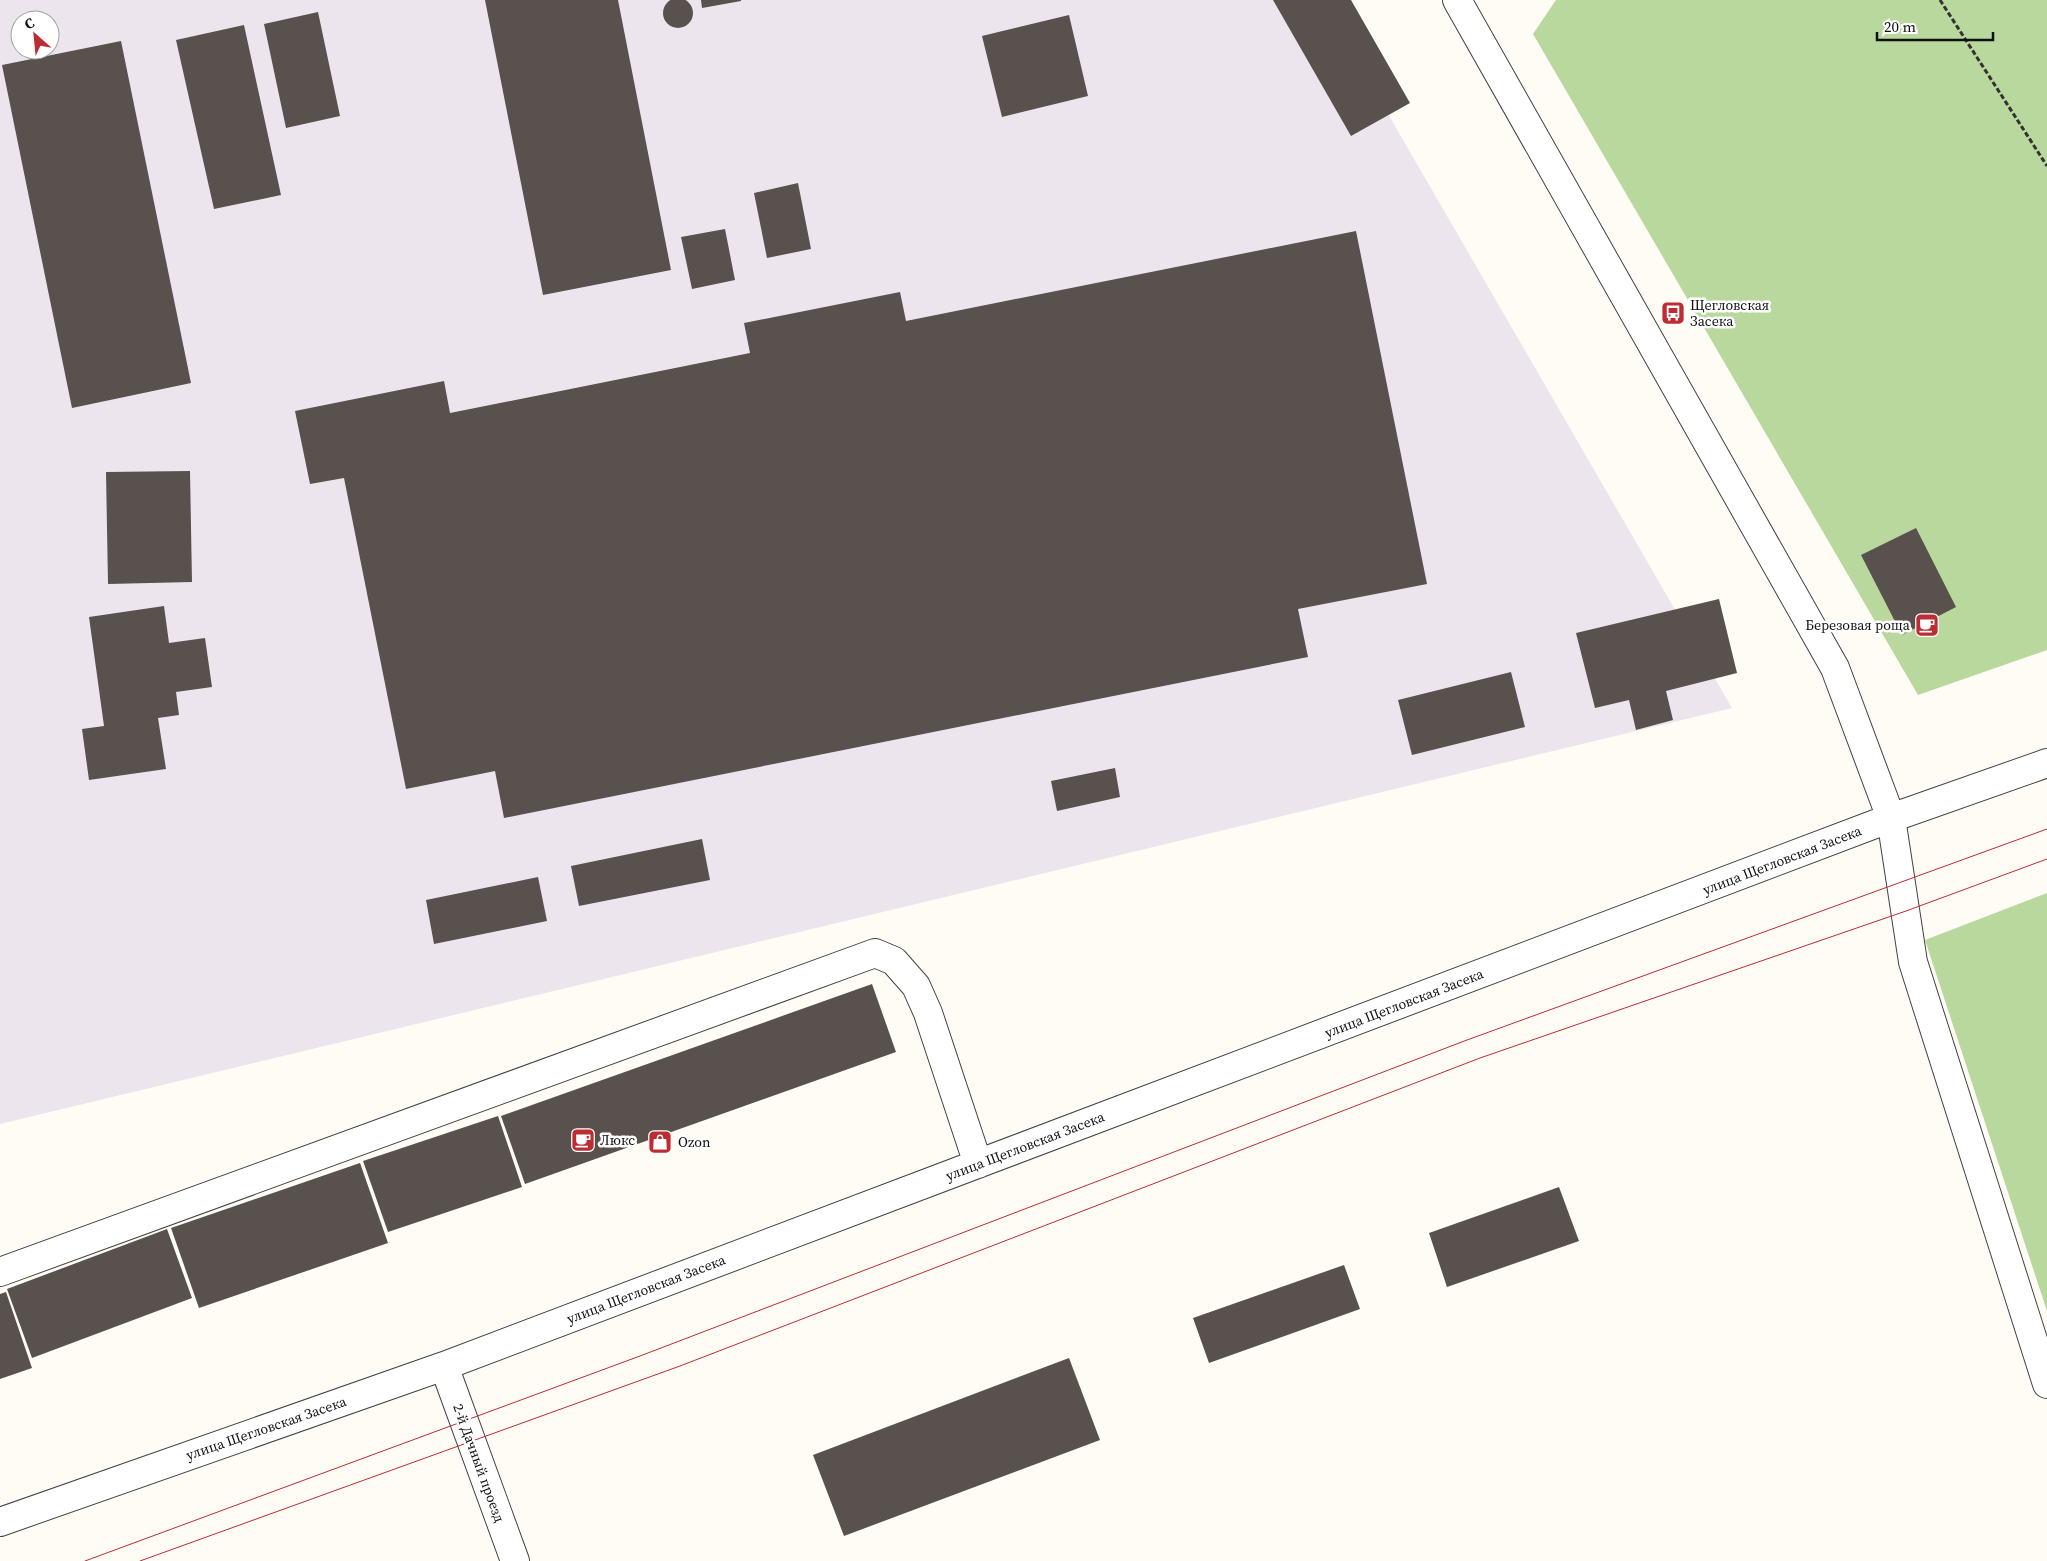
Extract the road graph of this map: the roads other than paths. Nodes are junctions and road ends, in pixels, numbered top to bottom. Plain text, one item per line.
1 (1457, 0) edge
2 (2047, 763) edge
3 (1891, 818) junction
4 (978, 1164) junction
5 (0, 1272) edge
6 (444, 1366) junction
7 (2047, 1384) edge
8 (0, 1522) edge
9 (515, 1561) edge

1 - 3 street
2 - 3 street, улица Щегловская Засека
3 - 4 street, улица Щегловская Засека
3 - 7 street
4 - 5 street
4 - 6 street, улица Щегловская Засека
6 - 8 street, улица Щегловская Засека
6 - 9 street, 2-й Дачный проезд

